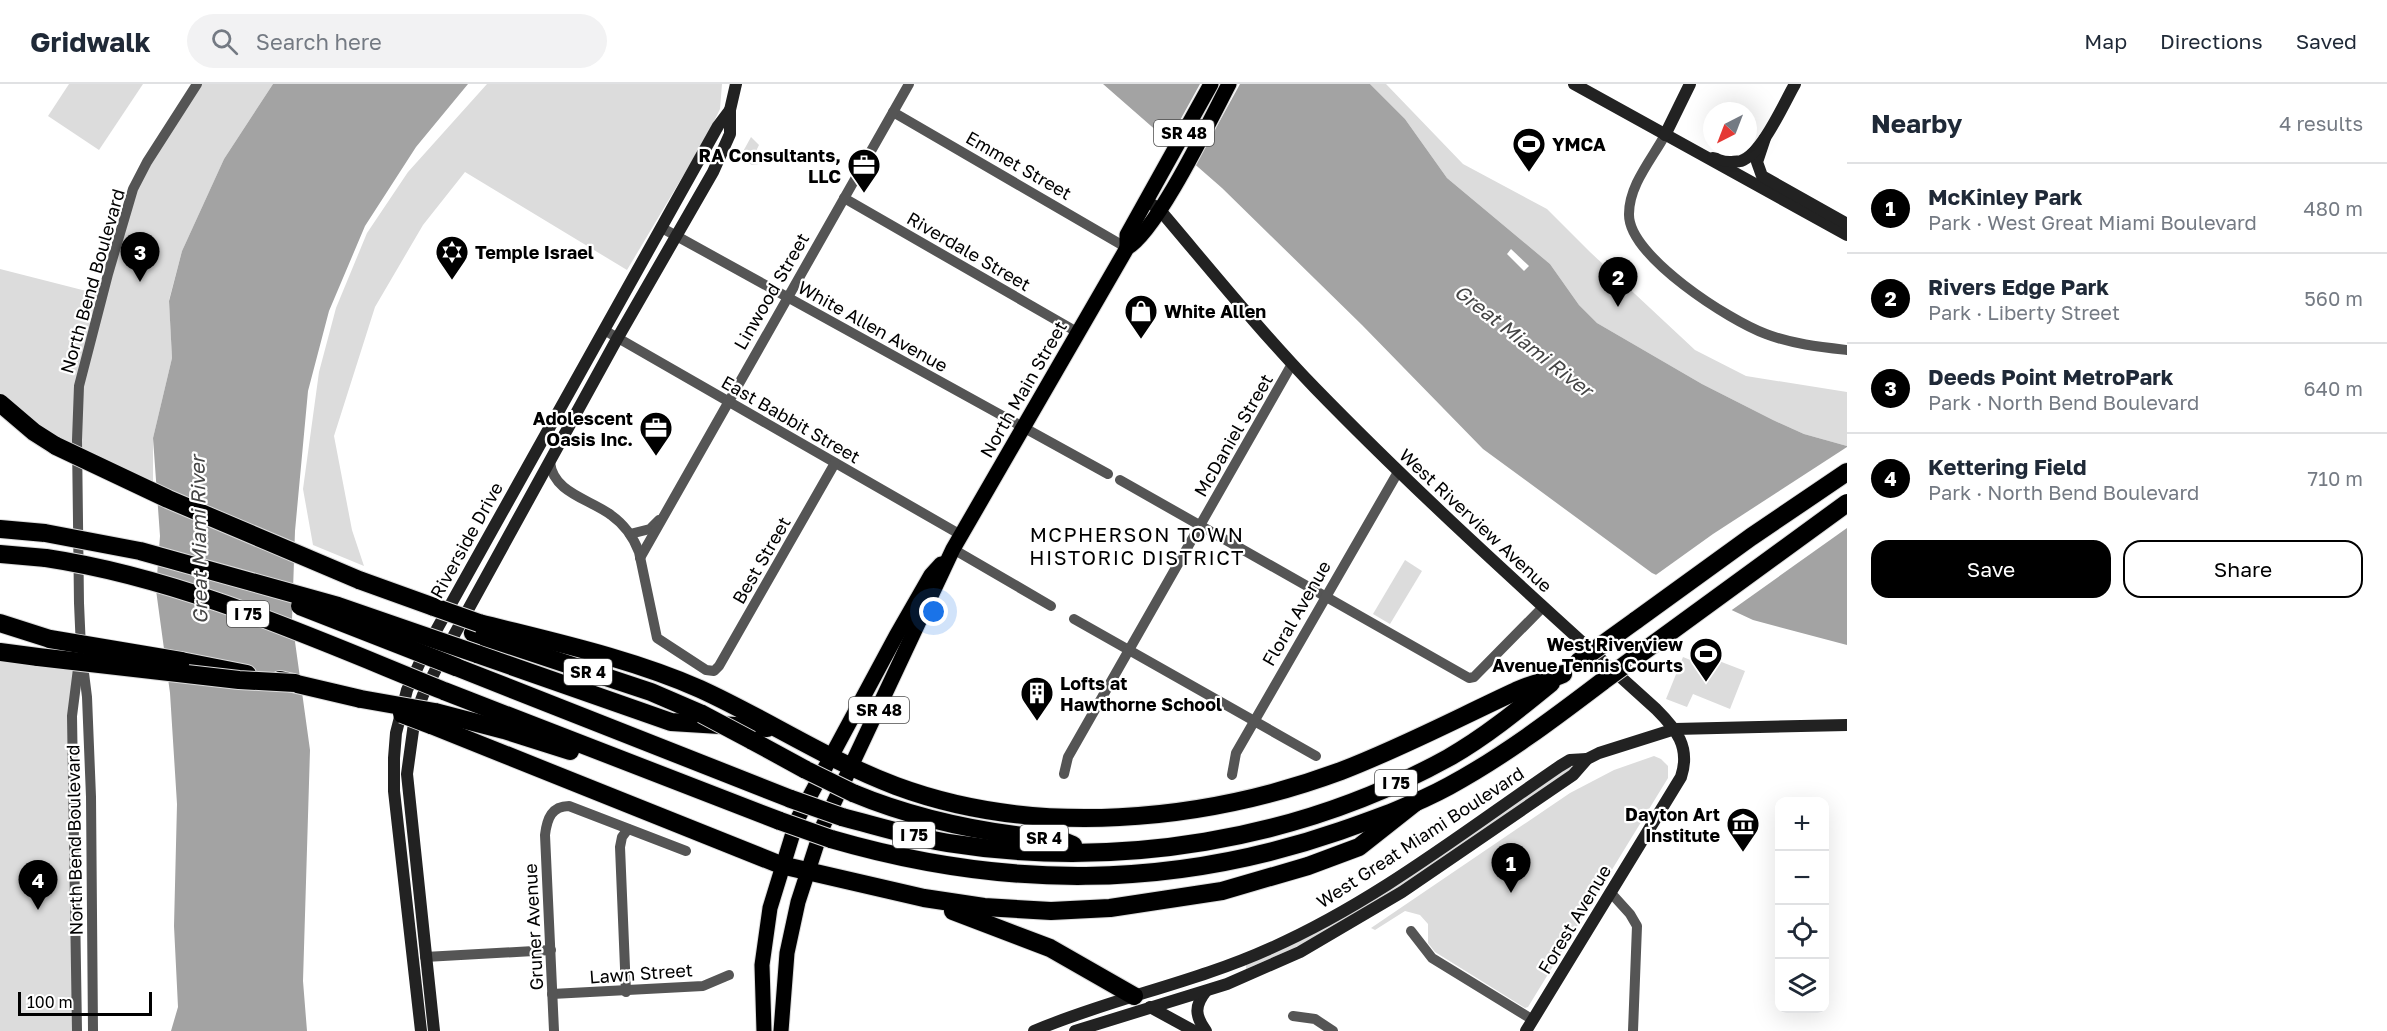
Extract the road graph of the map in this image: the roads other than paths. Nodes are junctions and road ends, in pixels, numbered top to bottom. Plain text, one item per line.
1 (197, 84) edge
2 (736, 84) edge
3 (909, 84) edge
4 (1211, 84) edge
5 (1229, 84) edge
6 (1574, 84) edge
7 (1690, 84) edge
8 (1795, 84) edge
9 (730, 111) junction
10 (893, 112) junction
11 (1665, 135) junction
12 (1765, 138) junction
13 (1757, 147) edge
14 (1703, 156) junction
15 (1749, 156) edge
16 (844, 198) junction
17 (1153, 205) junction
18 (1847, 224) edge
19 (663, 228) junction
20 (1847, 235) edge
21 (676, 237) junction
22 (1127, 248) junction
23 (787, 297) junction
24 (604, 330) junction
25 (1077, 332) junction
26 (617, 339) junction
27 (1847, 350) edge
28 (1292, 364) junction
29 (727, 402) junction
30 (0, 403) edge
31 (1023, 428) junction
32 (550, 462) junction
33 (835, 463) junction
34 (1398, 472) junction
35 (1847, 472) edge
36 (1108, 474) dead end
37 (1120, 480) dead end
38 (1847, 503) edge
39 (663, 515) junction
40 (1200, 525) junction
41 (0, 529) edge
42 (630, 534) junction
43 (962, 536) junction
44 (954, 549) junction
45 (0, 554) edge
46 (640, 558) junction
47 (211, 572) junction
48 (1325, 596) junction
49 (1051, 606) dead end
50 (1543, 607) junction
51 (1074, 620) dead end
52 (0, 623) edge
53 (476, 628) junction
54 (81, 649) junction
55 (1129, 650) junction
56 (0, 652) edge
57 (1563, 674) junction
58 (295, 683) junction
59 (433, 719) junction
60 (1254, 721) junction
61 (1847, 725) edge
62 (1675, 729) junction
63 (781, 731) junction
64 (1316, 756) dead end
65 (832, 758) junction
66 (1587, 759) junction
67 (624, 762) junction
68 (852, 767) junction
69 (1064, 774) dead end
70 (1232, 775) dead end
71 (1416, 802) junction
72 (628, 829) junction
73 (686, 851) dead end
74 (1088, 852) junction
75 (782, 865) junction
76 (807, 873) junction
77 (1611, 893) junction
78 (924, 898) junction
79 (1410, 931) dead end
80 (551, 950) junction
81 (425, 957) junction
82 (729, 975) dead end
83 (1206, 991) junction
84 (626, 992) junction
85 (552, 994) junction
86 (1134, 996) junction
87 (1153, 1009) junction
88 (1087, 1010) junction
89 (1293, 1016) dead end
90 (1533, 1020) junction
91 (1094, 1027) edge
92 (77, 1031) edge
93 (93, 1031) edge
94 (421, 1031) edge
95 (434, 1031) edge
96 (554, 1031) edge
97 (764, 1031) edge
98 (781, 1031) edge
99 (1034, 1031) edge
100 (1075, 1031) edge
101 (1194, 1031) edge
102 (1206, 1031) edge
103 (1333, 1031) edge
104 (1526, 1031) edge
105 (1633, 1031) edge

1 - 54 street, North Bend Boulevard
2 - 9 main road, Riverside Drive
3 - 10 street, Linwood Street
4 - 17 main road, North Main Street / SR 48
5 - 17 main road, North Main Street / SR 48
6 - 11 main road
7 - 11 main road
8 - 12 main road
9 - 19 main road, Riverside Drive
9 - 21 main road, Riverside Drive
10 - 16 street, Linwood Street
10 - 22 street, Emmet Street
11 - 14 main road
11 - 27 street
12 - 13 main road
12 - 18 main road
14 - 15 main road
14 - 20 main road
16 - 23 street, Linwood Street
16 - 25 street, Riverdale Street
17 - 22 main road, North Main Street / SR 48
17 - 28 main road, West Riverview Avenue
19 - 21 street, White Allen Avenue
19 - 24 main road, Riverside Drive
21 - 23 street, White Allen Avenue
21 - 26 main road, Riverside Drive
22 - 25 main road, North Main Street / SR 48
23 - 29 street, Linwood Street
23 - 31 street, White Allen Avenue
24 - 26 street, East Babbit Street
24 - 94 main road, Riverside Drive
25 - 31 main road, North Main Street / SR 48
26 - 29 street, East Babbit Street
26 - 32 main road, Riverside Drive
28 - 34 main road, West Riverview Avenue
28 - 40 street, McDaniel Street
29 - 33 street, East Babbit Street
29 - 39 street, Linwood Street
30 - 53 highway, bridge
31 - 36 street, White Allen Avenue
31 - 43 main road, North Main Street / SR 48
32 - 42 street
32 - 81 main road, Riverside Drive
33 - 43 street, East Babbit Street
33 - 46 street, Best Street
34 - 48 street, Floral Avenue
34 - 50 main road, West Riverview Avenue
35 - 57 highway, I 75, bridge
37 - 40 street
38 - 71 highway, I 75, bridge
39 - 42 street, Linwood Street
39 - 46 street, Linwood Street
40 - 48 street
40 - 55 street, McDaniel Street
41 - 47 highway, I 75, bridge
42 - 46 street
43 - 44 main road, North Main Street / SR 48
44 - 49 street
44 - 65 main road, North Main Street / SR 48
44 - 68 main road, North Main Street / SR 48
45 - 67 highway, I 75, bridge
47 - 63 highway, bridge
47 - 74 highway, I 75, bridge
48 - 50 street
48 - 60 street, Floral Avenue
50 - 62 main road, West Riverview Avenue
51 - 55 street
52 - 58 highway, bridge
53 - 63 highway
53 - 74 highway, SR 4, bridge
54 - 92 street, North Bend Boulevard
54 - 93 street, North Bend Boulevard
55 - 60 street
55 - 69 street, McDaniel Street
56 - 58 highway, bridge
57 - 68 highway
57 - 74 highway, I 75
58 - 59 highway, bridge
59 - 67 highway
59 - 75 highway
60 - 64 street
60 - 70 street, Floral Avenue
61 - 62 main road
62 - 66 main road, West Great Miami Boulevard
62 - 77 main road, Forest Avenue
63 - 65 highway
65 - 68 highway
65 - 75 main road, North Main Street / SR 48
66 - 83 main road, West Great Miami Boulevard
66 - 86 main road, West Great Miami Boulevard
67 - 71 highway, I 75, bridge
68 - 76 main road, North Main Street / SR 48
71 - 78 highway
72 - 73 street
72 - 80 street, Gruner Avenue
72 - 84 street
75 - 76 highway
75 - 97 main road, North Main Street / SR 48
76 - 78 highway
76 - 98 main road, North Main Street / SR 48
77 - 90 main road, Forest Avenue
77 - 105 street
78 - 86 highway
79 - 90 street
80 - 81 street
80 - 85 street, Gruner Avenue
81 - 95 main road, Riverside Drive
82 - 84 street, Lawn Street
83 - 87 main road, West Great Miami Boulevard
83 - 102 main road
84 - 85 street, Lawn Street
85 - 96 street, Gruner Avenue
86 - 87 main road
86 - 88 main road, West Great Miami Boulevard
87 - 91 main road, West Great Miami Boulevard
87 - 101 main road
88 - 91 street
88 - 99 main road, West Great Miami Boulevard
89 - 103 street
90 - 104 main road, Forest Avenue
91 - 100 main road, West Great Miami Boulevard

